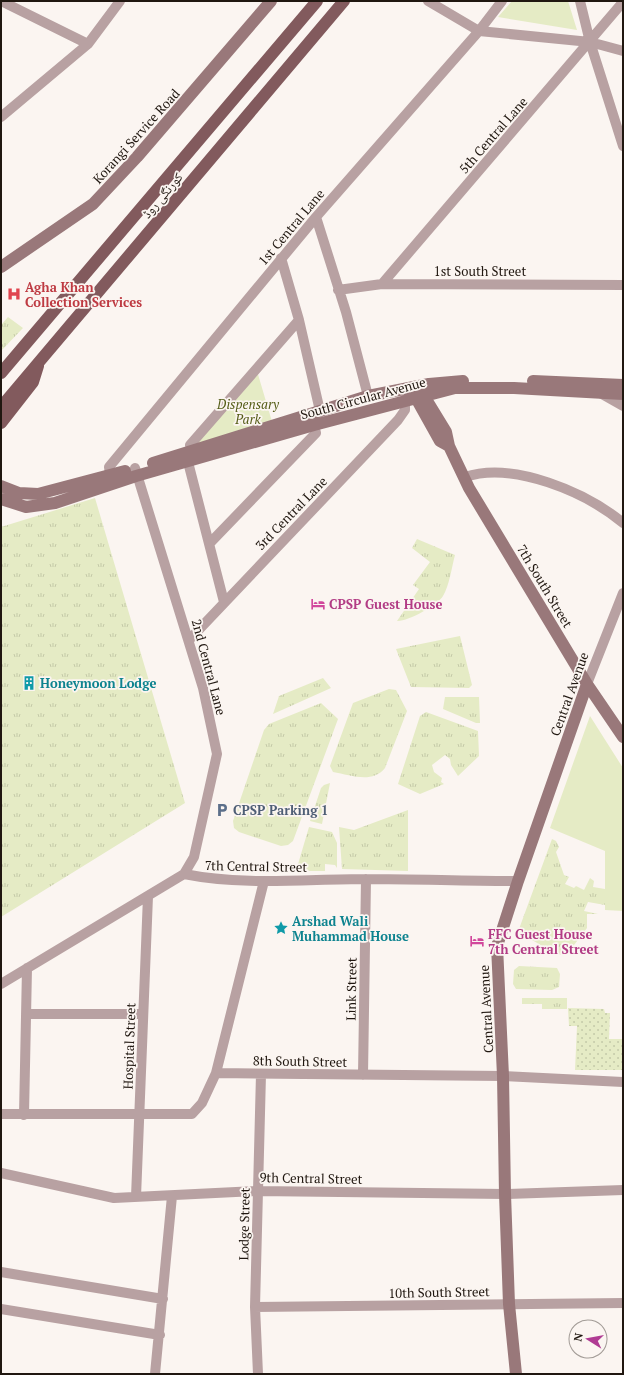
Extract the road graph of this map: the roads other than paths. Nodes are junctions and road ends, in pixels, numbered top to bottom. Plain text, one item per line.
1 (1, 1) edge
2 (120, 1) edge
3 (271, 1) edge
4 (317, 1) edge
5 (344, 1) edge
6 (428, 1) edge
7 (502, 1) edge
8 (580, 1) edge
9 (623, 2) edge
10 (479, 31) junction
11 (590, 42) junction
12 (88, 44) junction
13 (623, 51) edge
14 (1, 117) edge
15 (623, 146) edge
16 (316, 217) junction
17 (281, 258) junction
18 (1, 267) edge
19 (382, 284) junction
20 (623, 285) edge
21 (338, 290) junction
22 (299, 320) junction
23 (40, 361) junction
24 (1, 373) edge
25 (623, 385) edge
26 (600, 393) junction
27 (623, 394) edge
28 (368, 396) junction
29 (415, 398) junction
30 (623, 406) edge
31 (1, 407) edge
32 (320, 412) junction
33 (1, 422) edge
34 (314, 424) junction
35 (190, 457) junction
36 (135, 472) junction
37 (110, 476) junction
38 (465, 477) junction
39 (1, 486) edge
40 (1, 499) edge
41 (623, 524) edge
42 (209, 544) junction
43 (623, 593) edge
44 (224, 602) junction
45 (189, 640) junction
46 (587, 684) junction
47 (623, 737) edge
48 (184, 874) junction
49 (366, 879) junction
50 (264, 881) junction
51 (518, 882) junction
52 (148, 896) junction
53 (26, 968) junction
54 (1, 984) edge
55 (26, 1014) junction
56 (143, 1014) junction
57 (216, 1073) junction
58 (261, 1074) junction
59 (362, 1075) junction
60 (503, 1076) junction
61 (623, 1082) edge
62 (1, 1114) edge
63 (140, 1114) junction
64 (24, 1115) junction
65 (1, 1174) edge
66 (257, 1190) junction
67 (623, 1190) edge
68 (505, 1194) junction
69 (172, 1196) junction
70 (136, 1197) junction
71 (1, 1272) edge
72 (163, 1299) junction
73 (623, 1303) edge
74 (510, 1304) junction
75 (256, 1307) junction
76 (1, 1309) edge
77 (160, 1335) junction
78 (155, 1374) edge
79 (258, 1374) edge
80 (516, 1374) edge

1 - 12 street
2 - 12 street
3 - 18 street, Korangi Service Road
4 - 24 main road, کورنگی روڈ
5 - 23 main road, کورنگی روڈ
6 - 10 street
7 - 10 street, 1st Central Lane
8 - 11 street
9 - 11 street, 5th Central Lane
10 - 11 street
10 - 16 street, 1st Central Lane
11 - 13 street
11 - 15 street
11 - 19 street, 5th Central Lane
12 - 14 street
16 - 17 street, 1st Central Lane
16 - 21 street
17 - 22 street
17 - 37 street, 1st Central Lane
19 - 20 street, 1st South Street
19 - 21 street, 1st South Street
21 - 28 street
22 - 32 street
22 - 35 street
23 - 31 main road, کورنگی روڈ
23 - 33 main road
25 - 28 street, South Circular Avenue
26 - 27 street, South Circular Avenue
26 - 29 street, South Circular Avenue
26 - 30 street
28 - 32 street, South Circular Avenue
29 - 34 street, South Circular Avenue
29 - 38 street, 7th South Street
29 - 44 street, 3rd Central Lane
32 - 35 street, South Circular Avenue
34 - 35 street, South Circular Avenue
34 - 42 street
35 - 36 street, South Circular Avenue
35 - 42 street
36 - 37 street, South Circular Avenue
36 - 40 street, South Circular Avenue
36 - 45 street, 2nd Central Lane
37 - 39 street, South Circular Avenue
38 - 41 street
38 - 46 street, 7th South Street
42 - 44 street
43 - 46 street, Central Avenue
44 - 45 street, 3rd Central Lane
45 - 48 street, 2nd Central Lane
46 - 47 street, 7th South Street
46 - 51 street, Central Avenue
48 - 50 street, 7th Central Street
48 - 52 street
49 - 50 street, 7th Central Street
49 - 51 street, 7th Central Street
49 - 59 street, Link Street
50 - 57 street
51 - 60 street, Central Avenue
52 - 53 street
52 - 56 street, Hospital Street
53 - 54 street
53 - 55 street
55 - 56 street
55 - 64 street
56 - 63 street, Hospital Street
57 - 58 street, 8th South Street
57 - 63 street
58 - 59 street, 8th South Street
58 - 66 street, Lodge Street
59 - 60 street, 8th South Street
60 - 61 street, 8th South Street
60 - 68 street, Central Avenue
62 - 64 street
63 - 64 street
63 - 70 street, Hospital Street
65 - 70 street, 9th Central Street
66 - 68 street, 9th Central Street
66 - 69 street, 9th Central Street
66 - 75 street, Lodge Street
67 - 68 street, 9th Central Street
68 - 74 street, Central Avenue
69 - 70 street, 9th Central Street
69 - 72 street
71 - 72 street
72 - 77 street
73 - 74 street, 10th South Street
74 - 75 street, 10th South Street
74 - 80 street, Central Avenue
75 - 79 street, Lodge Street
76 - 77 street
77 - 78 street

